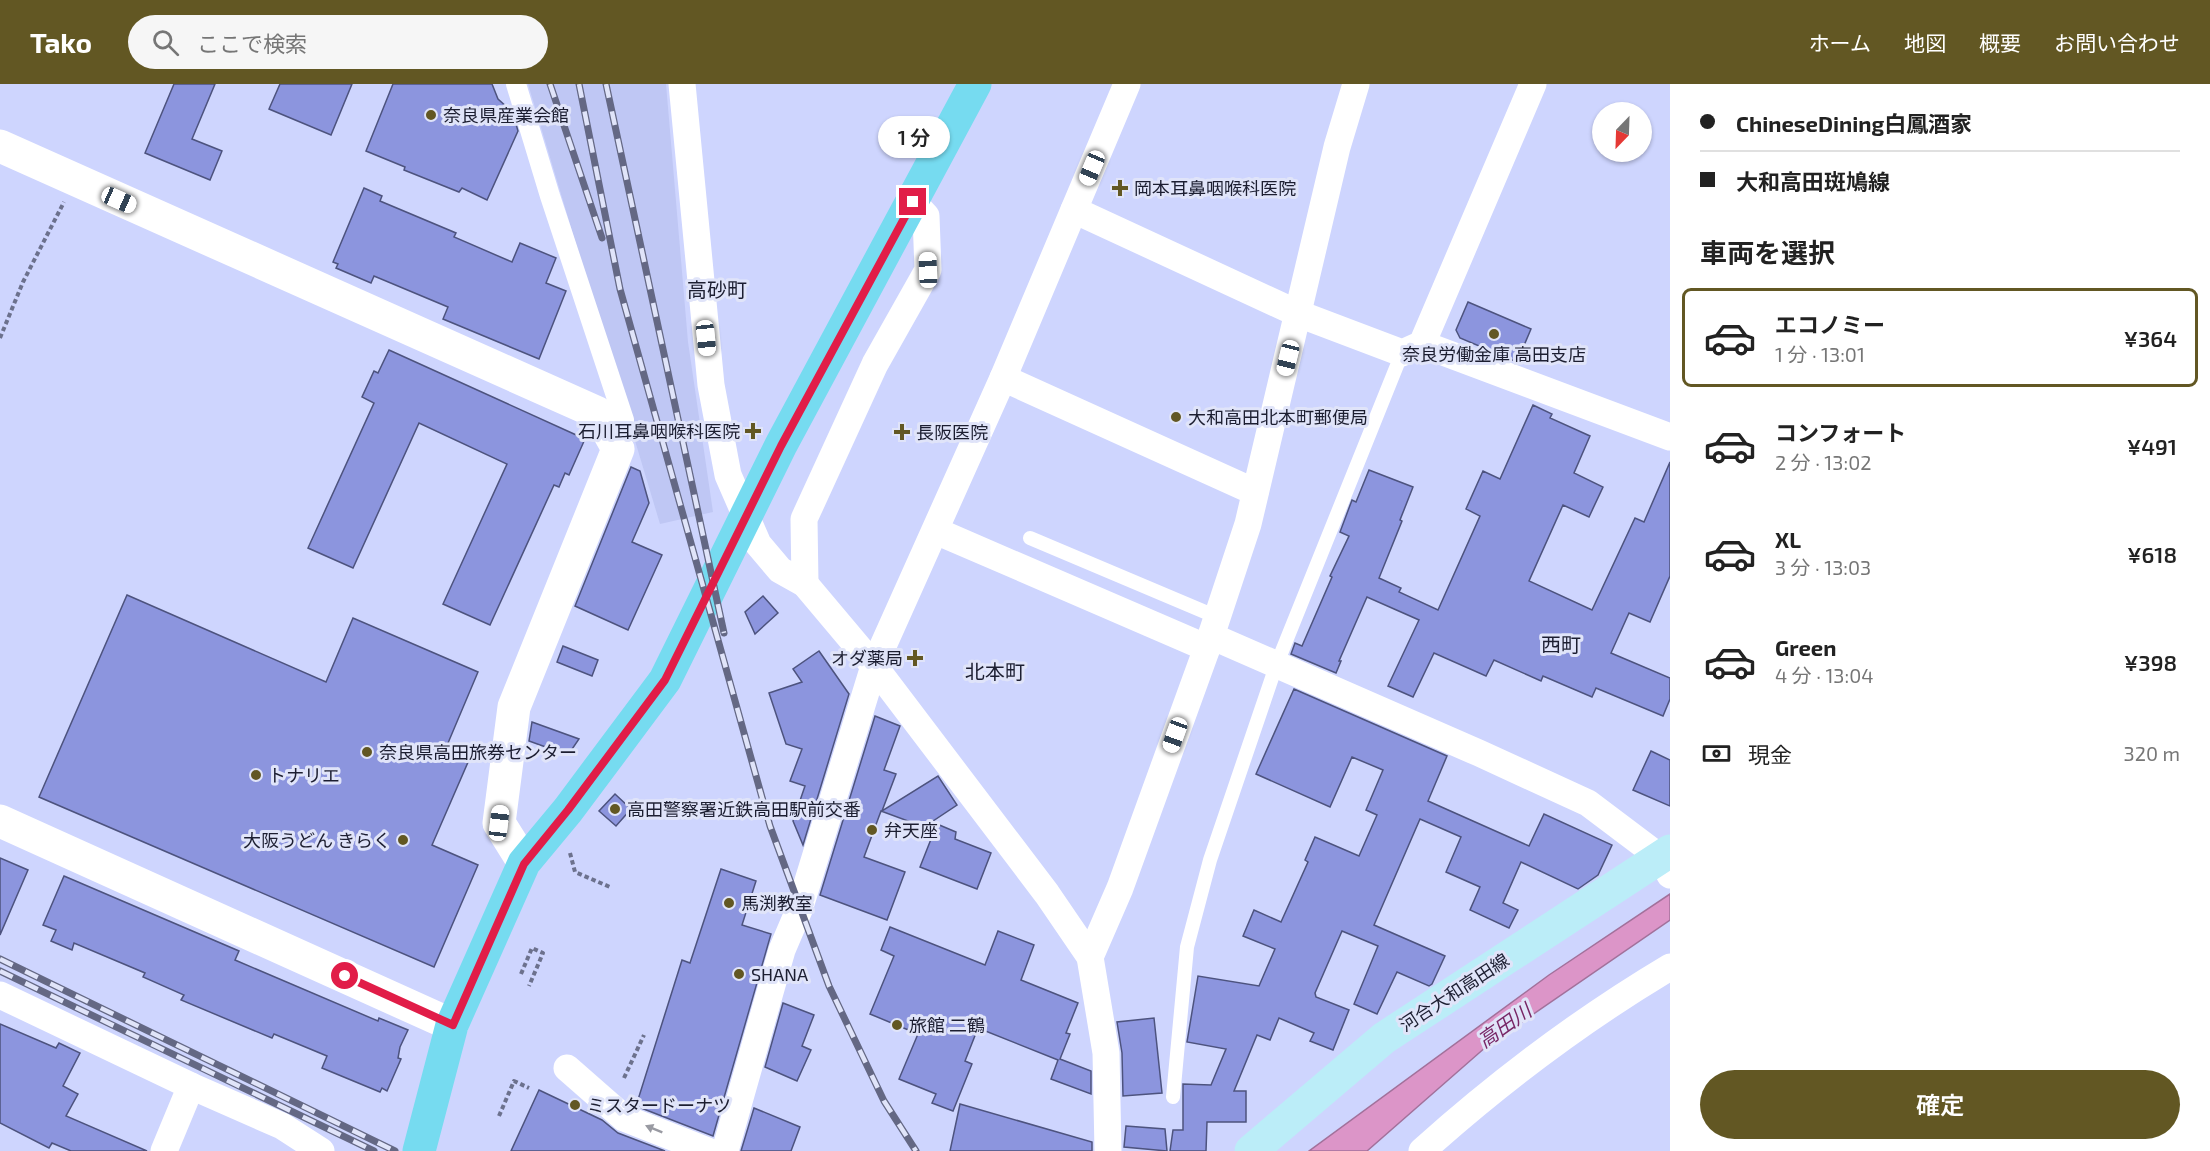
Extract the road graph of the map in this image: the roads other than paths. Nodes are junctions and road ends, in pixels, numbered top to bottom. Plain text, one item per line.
1 (516, 84) edge
2 (682, 84) edge
3 (975, 84) edge
4 (1127, 84) edge
5 (1356, 84) edge
6 (1533, 84) edge
7 (0, 146) edge
8 (913, 202) junction
9 (1074, 210) junction
10 (1299, 314) junction
11 (1412, 349) junction
12 (1003, 378) junction
13 (598, 413) junction
14 (1670, 437) edge
15 (1255, 492) junction
16 (936, 531) junction
17 (1030, 538) dead end
18 (805, 584) junction
19 (1211, 634) junction
20 (874, 666) junction
21 (1276, 666) junction
22 (0, 821) edge
23 (524, 864) junction
24 (1667, 864) edge
25 (1090, 957) junction
26 (1670, 967) edge
27 (0, 995) edge
28 (453, 1025) junction
29 (567, 1068) dead end
30 (191, 1086) junction
31 (1173, 1097) dead end
32 (164, 1151) edge
33 (321, 1151) edge
34 (419, 1151) edge
35 (708, 1151) edge
36 (725, 1151) edge
37 (1108, 1151) edge
38 (1251, 1151) edge
39 (1422, 1151) edge

1 - 13 street
2 - 18 street
3 - 8 main road
4 - 9 street
5 - 10 street
6 - 11 street
7 - 13 street
8 - 18 street
8 - 23 main road
9 - 10 street
9 - 12 street
10 - 11 street
10 - 15 street
11 - 14 street
11 - 21 lane
12 - 15 street
12 - 16 street
13 - 23 street
15 - 19 street
16 - 19 street
16 - 20 street
17 - 19 lane
18 - 20 street
19 - 21 street
19 - 25 street
20 - 25 street
20 - 36 street
21 - 24 street
21 - 31 lane
22 - 28 street
23 - 28 main road
24 - 38 main road, 河合大和高田線
25 - 37 street
26 - 39 street
27 - 30 street
28 - 34 main road
35 -> 29 street
30 - 32 street
30 - 33 street

